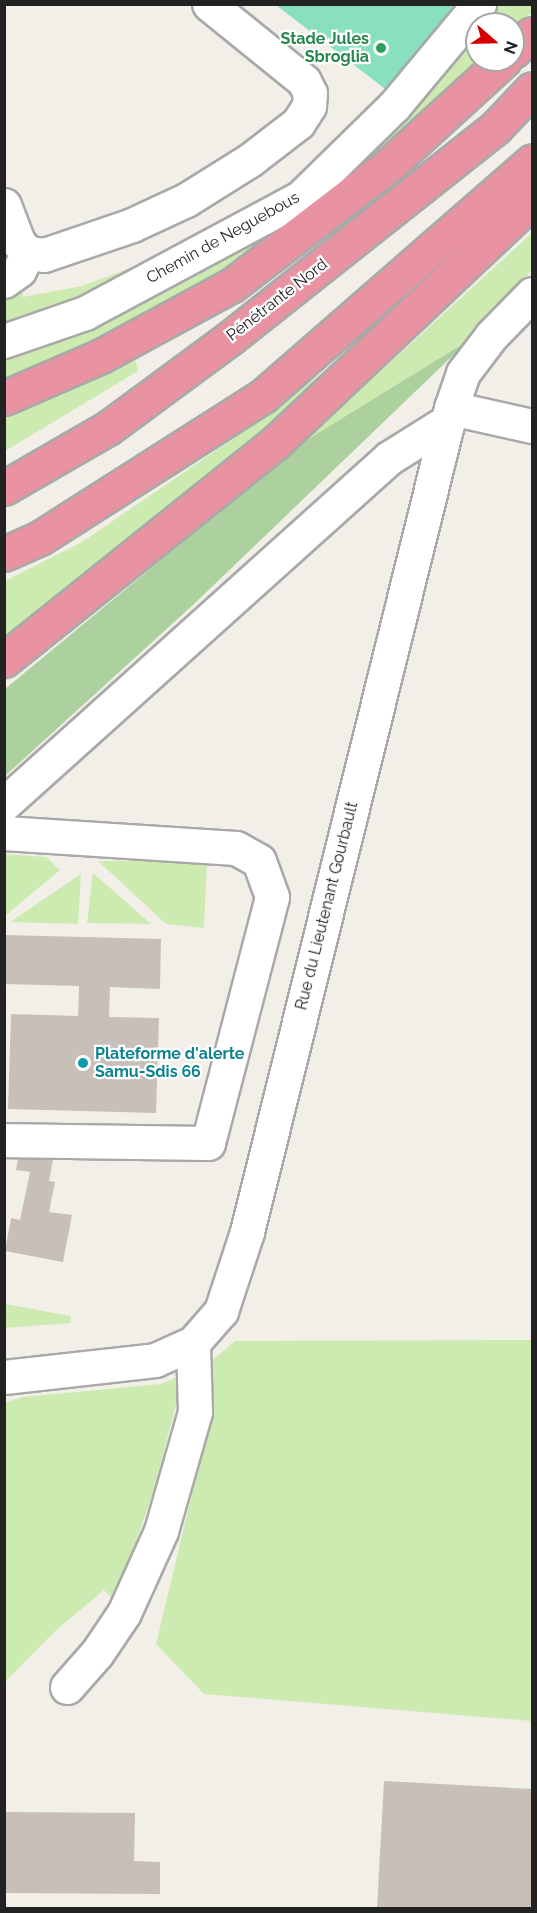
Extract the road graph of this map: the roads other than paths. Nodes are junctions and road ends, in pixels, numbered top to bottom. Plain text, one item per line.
1 (209, 4) edge
2 (479, 4) edge
3 (491, 72) edge
4 (532, 89) edge
5 (532, 161) edge
6 (532, 201) edge
7 (6, 216) edge
8 (28, 253) junction
9 (4, 281) edge
10 (532, 294) edge
11 (4, 341) edge
12 (4, 398) edge
13 (449, 414) junction
14 (532, 426) edge
15 (4, 488) edge
16 (4, 554) edge
17 (4, 660) edge
18 (35, 777) junction
19 (4, 804) edge
20 (4, 833) edge
21 (61, 834) junction
22 (4, 1140) edge
23 (193, 1343) junction
24 (4, 1377) edge
25 (67, 1687) dead end

1 - 8 street
2 - 11 street, Chemin de Neguebous
3 - 12 highway
4 - 15 highway, Pénétrante Nord
5 - 16 highway
6 - 17 highway
7 - 8 street
8 - 9 street
10 - 13 street, Rue du Lieutenant Gourbault
13 - 14 street
13 - 18 street
13 - 23 street, Rue du Lieutenant Gourbault
18 - 19 street
18 - 21 street
20 - 21 street
21 - 22 street
23 - 24 street, Rue du Lieutenant Gourbault
23 - 25 street

